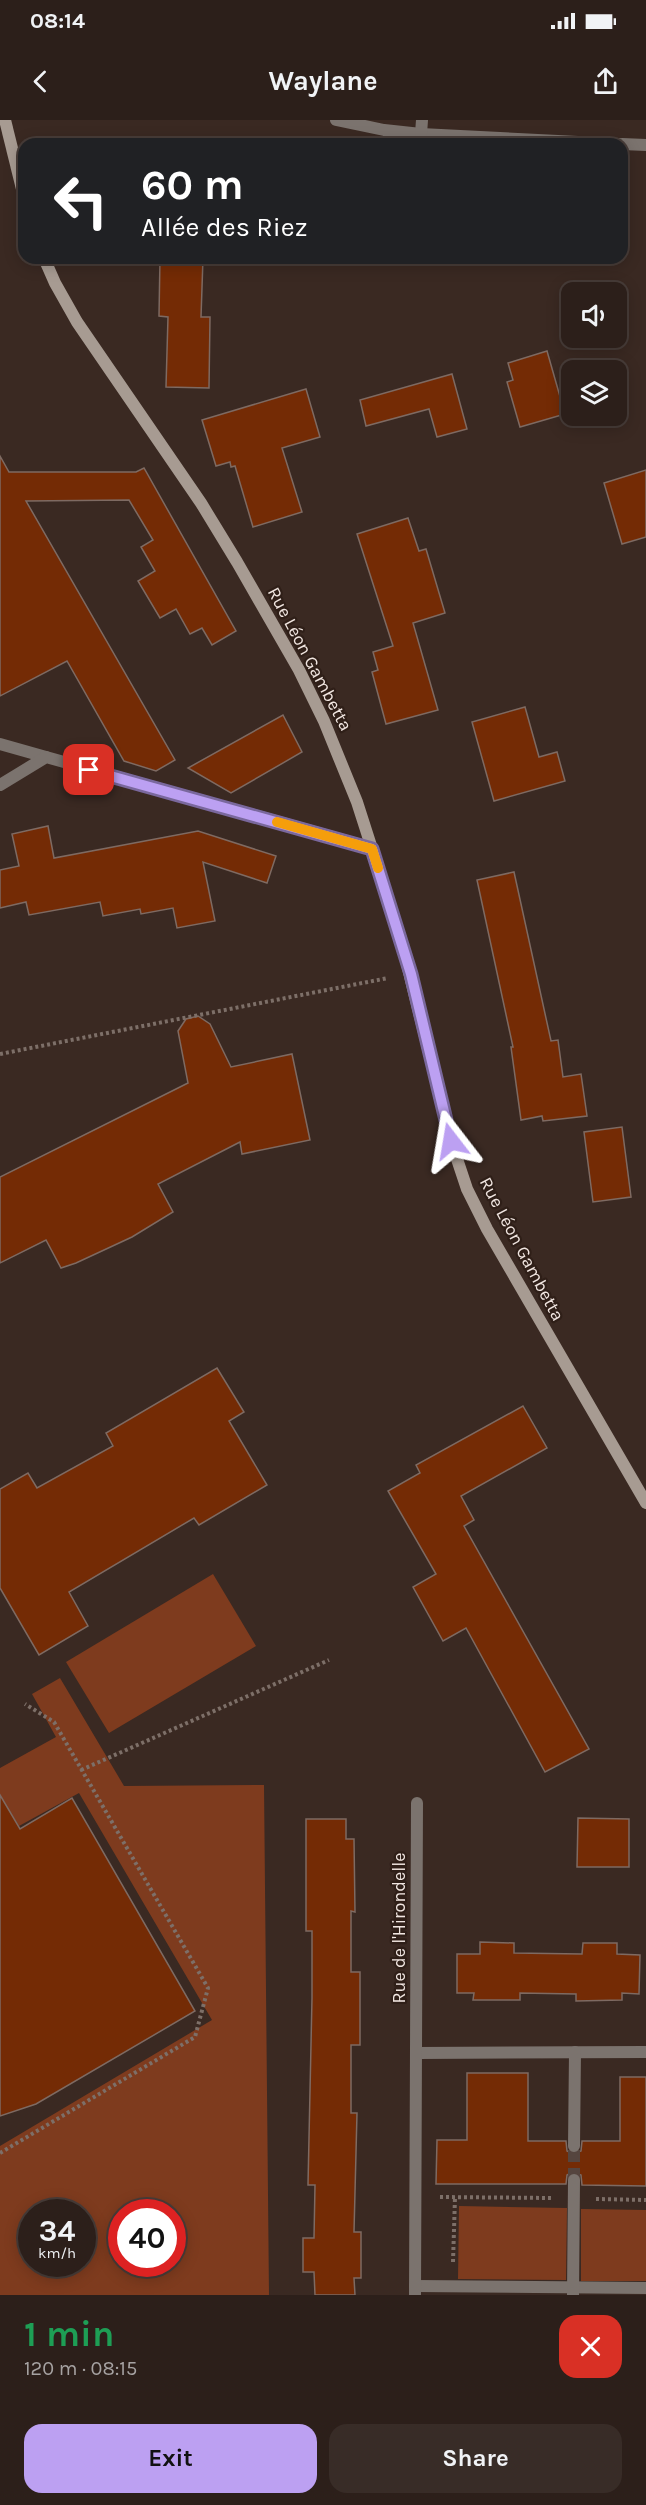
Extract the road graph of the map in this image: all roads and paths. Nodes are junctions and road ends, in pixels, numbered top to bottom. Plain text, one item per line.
1 (5, 120) edge
2 (336, 120) edge
3 (422, 120) edge
4 (422, 134) junction
5 (500, 138) edge
6 (628, 144) edge
7 (646, 145) edge
8 (18, 173) edge
9 (47, 264) edge
10 (0, 744) edge
11 (46, 757) junction
12 (0, 785) edge
13 (372, 849) junction
14 (411, 974) junction
15 (0, 1053) edge
16 (646, 1503) edge
17 (329, 1660) dead end
18 (25, 1704) dead end
19 (81, 1770) junction
20 (417, 1803) dead end
21 (575, 2052) junction
22 (646, 2052) edge
23 (417, 2053) junction
24 (574, 2146) tunnel mouth
25 (0, 2153) edge
26 (574, 2180) tunnel mouth
27 (416, 2197) junction
28 (455, 2197) junction
29 (574, 2199) junction
30 (646, 2200) edge
31 (453, 2287) junction
32 (646, 2288) edge
33 (415, 2291) edge
34 (573, 2291) edge

1 - 8 street
2 - 4 street
3 - 4 street
4 - 5 street
6 - 7 street
9 - 13 street, Rue Léon Gambetta
10 - 11 street
11 - 12 street
11 - 13 street
13 - 14 street, Rue Léon Gambetta
14 - 15 path
14 - 16 street, Rue Léon Gambetta
17 - 19 path
18 - 19 path
19 - 25 path
20 - 23 street, Rue de l'Hirondelle
21 - 22 street
21 - 23 street
21 - 24 street
23 - 27 street, Rue de l'Hirondelle
26 - 29 street
27 - 28 path
27 - 33 street, Rue de l'Hirondelle
28 - 29 path
28 - 31 path
29 - 30 path
29 - 34 street
31 - 33 street
31 - 34 street
32 - 34 street

